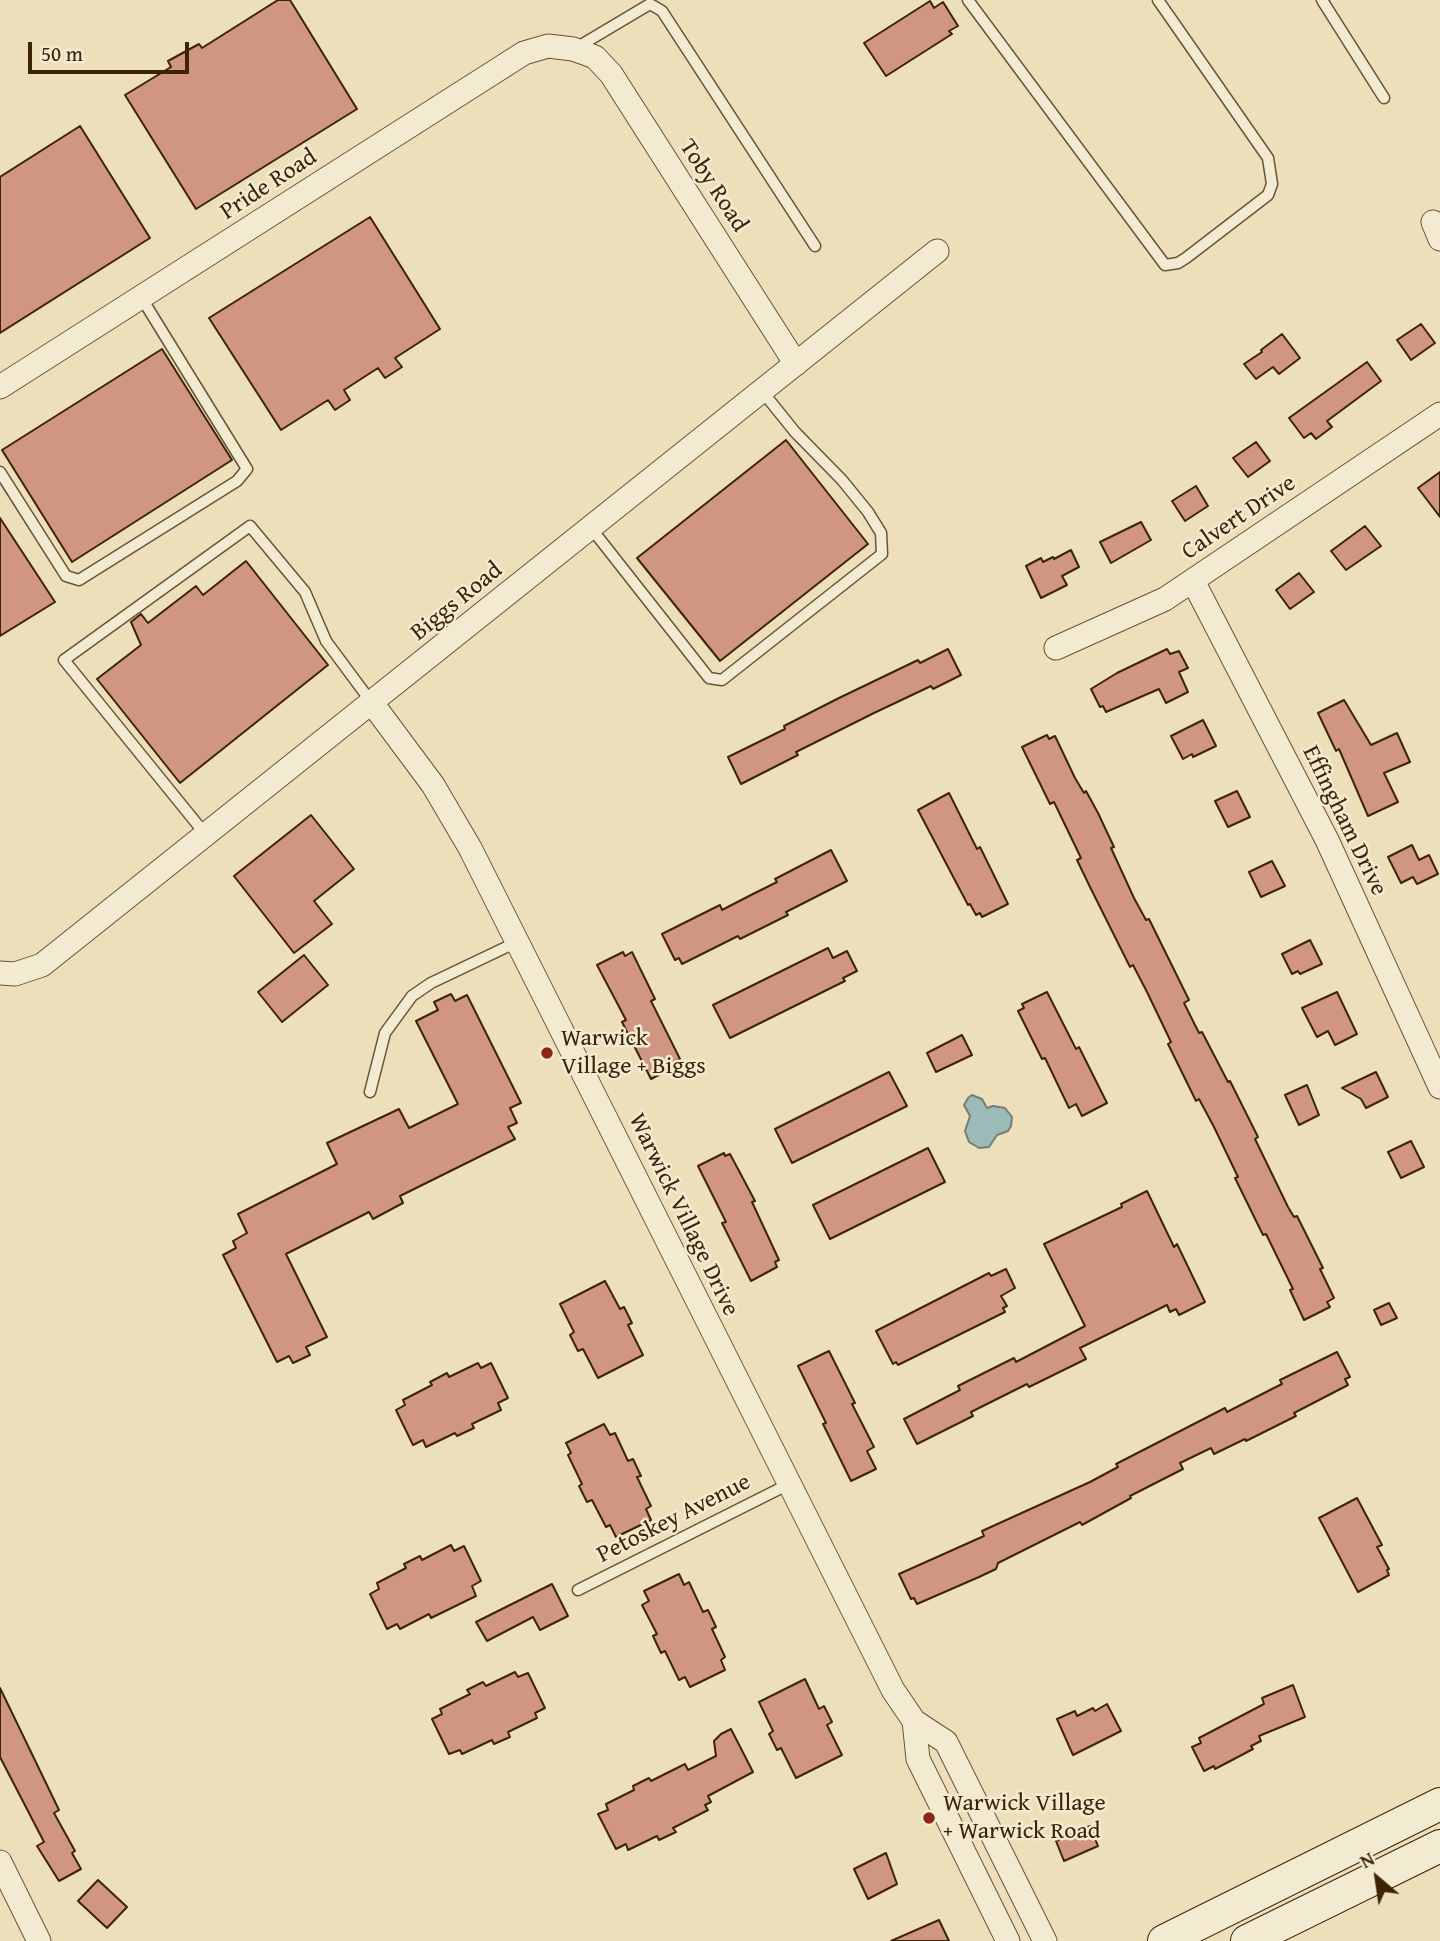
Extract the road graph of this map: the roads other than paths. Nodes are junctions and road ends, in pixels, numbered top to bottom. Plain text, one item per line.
1 (968, 0) edge
2 (1158, 0) edge
3 (1322, 0) edge
4 (573, 49) junction
5 (1384, 98) dead end
6 (815, 246) dead end
7 (937, 251) dead end
8 (141, 298) junction
9 (796, 364) junction
10 (0, 387) edge
11 (762, 391) junction
12 (1440, 414) edge
13 (0, 472) edge
14 (591, 528) junction
15 (1193, 581) junction
16 (1056, 648) dead end
17 (372, 703) junction
18 (206, 835) junction
19 (517, 942) junction
20 (0, 973) edge
21 (1440, 1087) edge
22 (370, 1092) dead end
23 (789, 1484) junction
24 (578, 1590) dead end
25 (915, 1721) junction
26 (1440, 1804) edge
27 (1440, 1846) edge
28 (0, 1862) edge
29 (1232, 1907) junction
30 (39, 1941) edge
31 (1008, 1941) edge
32 (1045, 1941) edge
33 (1164, 1941) edge
34 (1242, 1941) edge
35 (1248, 1941) edge

1 - 2 lane
3 - 5 lane
4 - 6 lane
4 - 8 street, Pride Road
4 - 9 street, Toby Road
7 - 9 street, Biggs Road
8 - 10 street, Pride Road
8 - 13 lane
9 - 11 street, Biggs Road
11 - 14 street, Biggs Road
11 - 14 lane
12 - 15 street, Calvert Drive
14 - 17 street, Biggs Road
15 - 16 street, Calvert Drive
15 - 21 street, Effingham Drive
17 - 18 street, Biggs Road
17 - 18 lane
17 - 19 street, Warwick Village Drive
18 - 20 street, Biggs Road
19 - 22 lane
19 - 23 street, Warwick Village Drive
23 - 24 lane, Petoskey Avenue
23 - 25 street, Warwick Village Drive
25 - 31 street
25 - 32 street, Warwick Village Drive
26 - 29 main road
27 - 35 main road
28 - 30 street
29 - 33 main road
29 - 34 street

